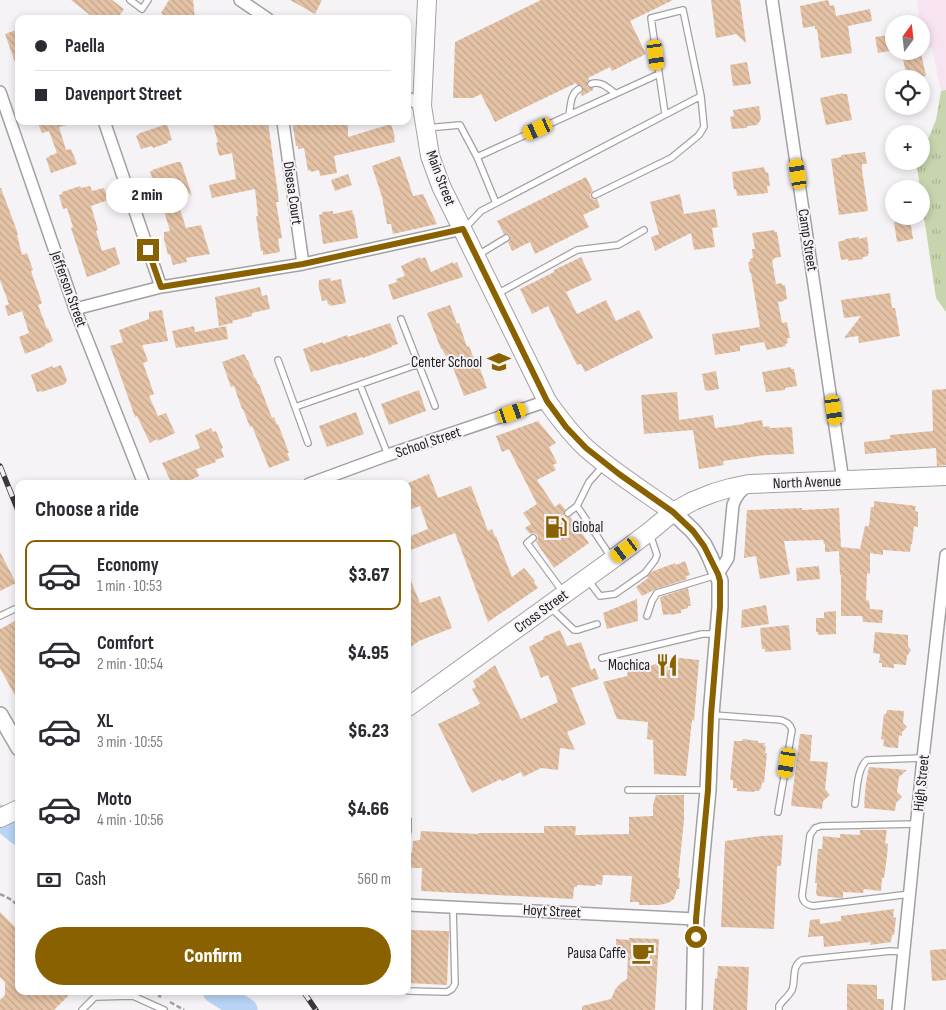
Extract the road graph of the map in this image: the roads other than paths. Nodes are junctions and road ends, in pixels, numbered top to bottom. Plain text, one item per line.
1 (130, 0) edge
2 (148, 0) edge
3 (240, 0) edge
4 (428, 0) edge
5 (772, 0) edge
6 (262, 15) edge
7 (659, 74) junction
8 (591, 84) dead end
9 (579, 89) dead end
10 (0, 92) edge
11 (616, 94) junction
12 (701, 96) junction
13 (415, 102) edge
14 (665, 114) junction
15 (570, 115) junction
16 (105, 125) edge
17 (283, 125) edge
18 (426, 128) junction
19 (477, 157) junction
20 (595, 195) dead end
21 (496, 203) junction
22 (463, 229) junction
23 (644, 230) dead end
24 (506, 238) dead end
25 (476, 257) junction
26 (303, 264) junction
27 (161, 287) junction
28 (495, 295) junction
29 (75, 309) junction
30 (401, 319) dead end
31 (278, 360) dead end
32 (419, 364) junction
33 (360, 385) junction
34 (547, 401) junction
35 (435, 406) dead end
36 (295, 407) junction
37 (308, 443) dead end
38 (388, 455) junction
39 (606, 464) junction
40 (946, 476) edge
41 (142, 480) edge
42 (320, 480) edge
43 (843, 481) junction
44 (749, 484) junction
45 (578, 506) junction
46 (673, 512) junction
47 (568, 513) dead end
48 (649, 532) junction
49 (533, 538) dead end
50 (946, 555) edge
51 (613, 559) junction
52 (718, 574) junction
53 (587, 578) junction
54 (565, 594) junction
55 (549, 606) junction
56 (15, 609) edge
57 (0, 616) edge
58 (647, 616) dead end
59 (598, 624) dead end
60 (718, 634) junction
61 (602, 658) dead end
62 (411, 704) edge
63 (711, 715) junction
64 (0, 716) edge
65 (15, 741) edge
66 (923, 758) junction
67 (628, 790) dead end
68 (708, 790) junction
69 (856, 804) dead end
70 (15, 811) edge
71 (778, 812) dead end
72 (0, 818) edge
73 (917, 824) junction
74 (910, 894) junction
75 (411, 905) edge
76 (453, 907) junction
77 (696, 919) junction
78 (904, 952) junction
79 (411, 991) edge
80 (82, 1010) edge
81 (164, 1010) edge
82 (694, 1010) edge
83 (779, 1010) edge
84 (898, 1010) edge

1 - 2 lane
3 - 6 street
4 - 13 main road, Main Street
5 - 43 street, Camp Street
7 - 11 lane
7 - 12 lane
7 - 14 lane
8 - 11 lane
9 - 15 lane
10 - 29 street, Jefferson Street
11 - 15 lane
12 - 14 lane
12 - 20 lane
13 - 18 main road, Main Street
14 - 21 lane
15 - 19 lane
16 - 27 street
17 - 26 street, Disesa Court
18 - 19 lane
18 - 22 main road, Main Street
19 - 21 lane
21 - 22 lane
22 - 25 main road, Main Street
22 - 26 street
23 - 28 lane
24 - 25 lane
25 - 28 main road, Main Street
26 - 27 street
27 - 29 street
28 - 34 main road, Main Street
29 - 41 street, Jefferson Street
30 - 32 lane
31 - 36 lane
32 - 33 lane
32 - 35 lane
33 - 36 lane
33 - 38 lane
34 - 38 street, School Street
34 - 39 main road, Main Street
36 - 37 lane
38 - 42 street, School Street
39 - 45 lane
39 - 46 main road, Main Street
40 - 43 main road, North Avenue
43 - 44 main road, North Avenue
44 - 46 main road, North Avenue
44 - 52 street
45 - 47 lane
45 - 51 lane
46 - 48 main road, Cross Street
46 - 52 main road, Main Street
48 - 51 main road, Cross Street
48 - 53 lane
49 - 54 lane
50 - 66 street, High Street
51 - 53 main road, Cross Street
52 - 58 lane
52 - 60 main road, Main Street
53 - 54 main road, Cross Street
54 - 55 main road, Cross Street
55 - 59 lane
55 - 62 main road, Cross Street
56 - 57 lane
60 - 61 lane
60 - 63 main road, Main Street
63 - 68 main road, Main Street
63 - 71 lane
64 - 65 main road
66 - 69 lane
66 - 73 street, High Street
67 - 68 lane
68 - 77 main road, Main Street
70 - 72 main road
73 - 74 street, High Street
73 - 74 lane
74 - 78 street, High Street
75 - 76 street, Hoyt Street
76 - 77 street, Hoyt Street
76 - 79 lane
77 - 82 main road, Main Street
78 - 83 lane
78 - 84 street, High Street
80 - 81 lane

